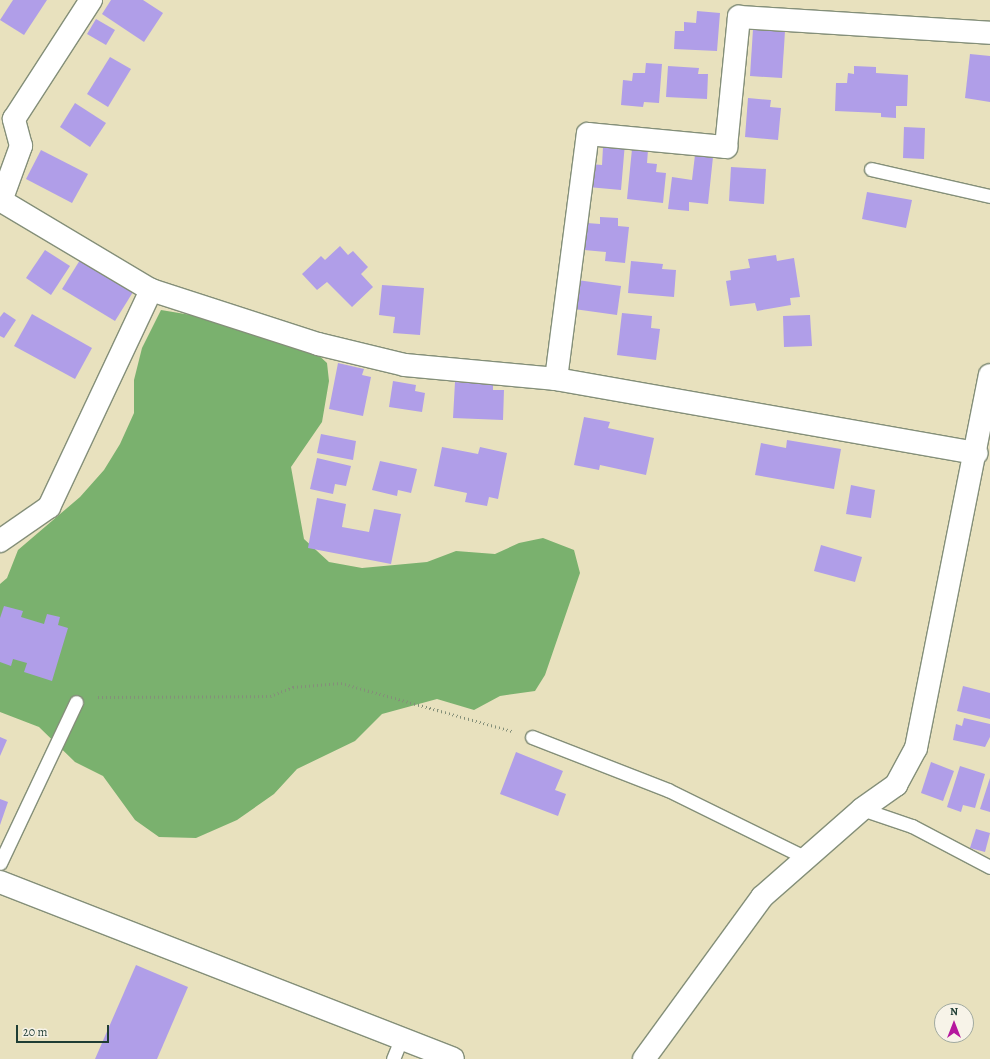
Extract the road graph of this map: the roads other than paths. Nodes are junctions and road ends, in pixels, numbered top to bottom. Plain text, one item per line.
1 (91, 0) edge
2 (990, 33) edge
3 (871, 169) dead end
4 (990, 196) edge
5 (0, 201) edge
6 (151, 290) junction
7 (990, 374) edge
8 (556, 379) junction
9 (984, 454) edge
10 (0, 541) edge
11 (76, 702) road end
12 (532, 738) road end
13 (862, 809) junction
14 (808, 858) junction
15 (0, 863) edge
16 (990, 867) edge
17 (0, 882) edge
18 (401, 1039) junction
19 (393, 1059) edge
20 (453, 1059) edge
21 (644, 1059) edge

1 - 5 street
2 - 8 street
3 - 4 lane
5 - 6 street
6 - 8 street
6 - 10 street
7 - 9 street
8 - 9 street
9 - 13 street
11 - 15 lane
12 - 14 lane
13 - 14 street
13 - 16 lane
14 - 21 street
17 - 18 street
18 - 19 lane
18 - 20 street

